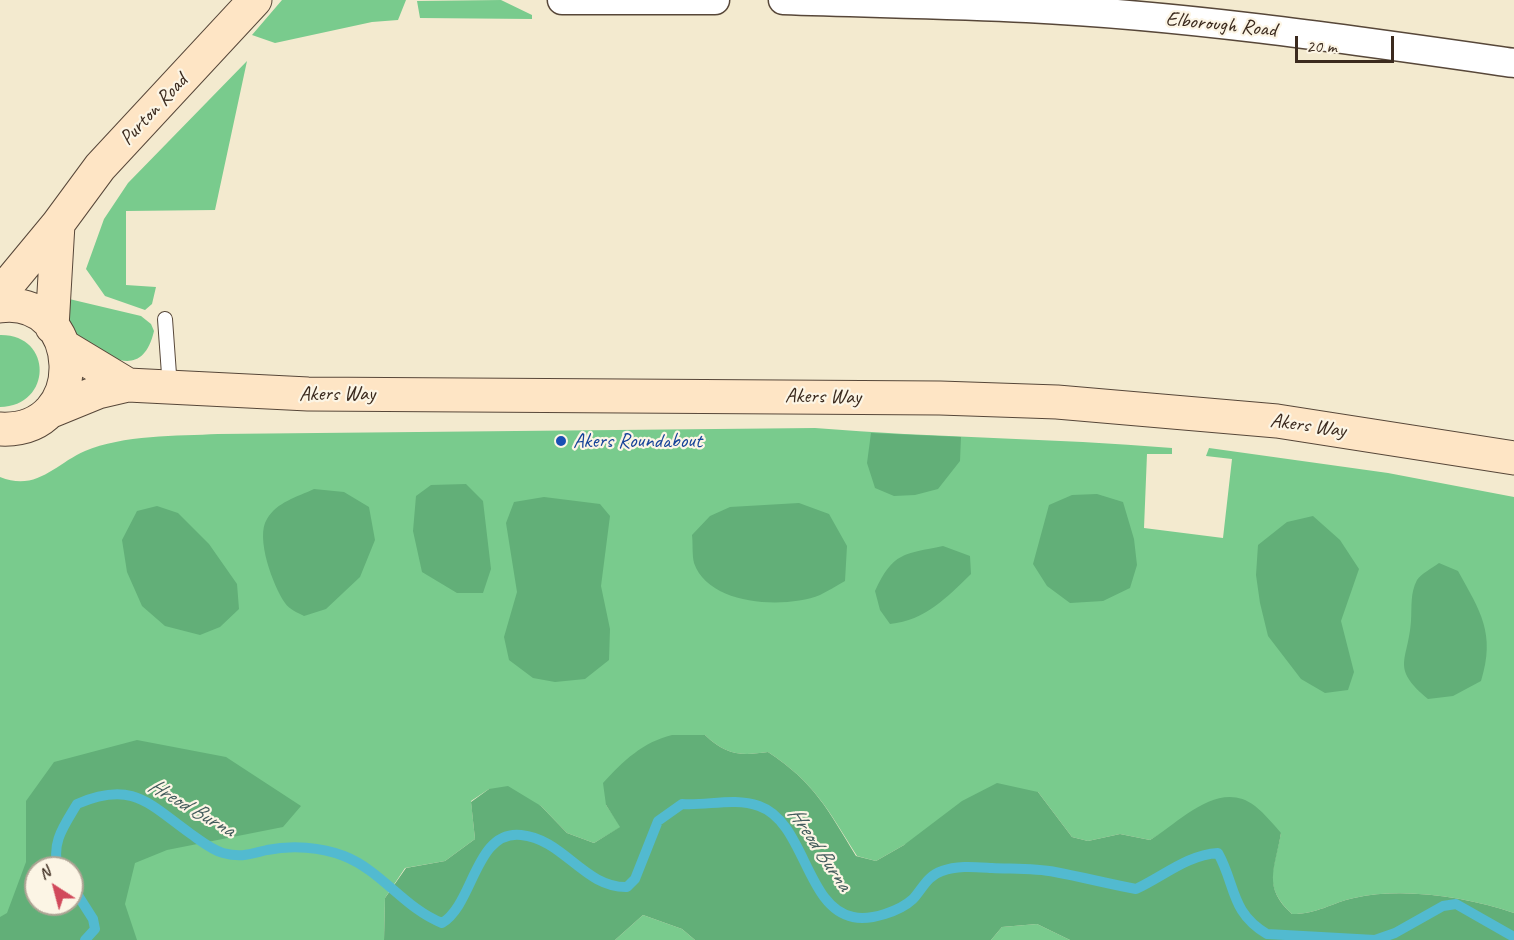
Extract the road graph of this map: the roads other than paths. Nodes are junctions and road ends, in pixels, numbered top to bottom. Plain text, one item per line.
1 (255, 0) edge
2 (562, 0) edge
3 (714, 0) edge
4 (783, 0) edge
5 (1514, 63) edge
6 (58, 224) junction
7 (0, 294) edge
8 (0, 306) edge
9 (165, 319) dead end
10 (58, 337) junction
11 (128, 385) junction
12 (170, 388) junction
13 (49, 412) junction
14 (0, 429) edge
15 (1514, 458) edge

1 - 6 main road, Purton Road
2 - 3 street
4 - 5 street, Elborough Road
6 - 7 main road, Purton Road
6 - 10 main road
8 - 10 main road, Akers Way
9 - 12 lane
10 - 11 main road, Akers Way
10 - 13 main road
11 - 12 main road, Akers Way
11 - 13 main road, Akers Way
12 - 15 main road, Akers Way
13 - 14 main road, Akers Way

